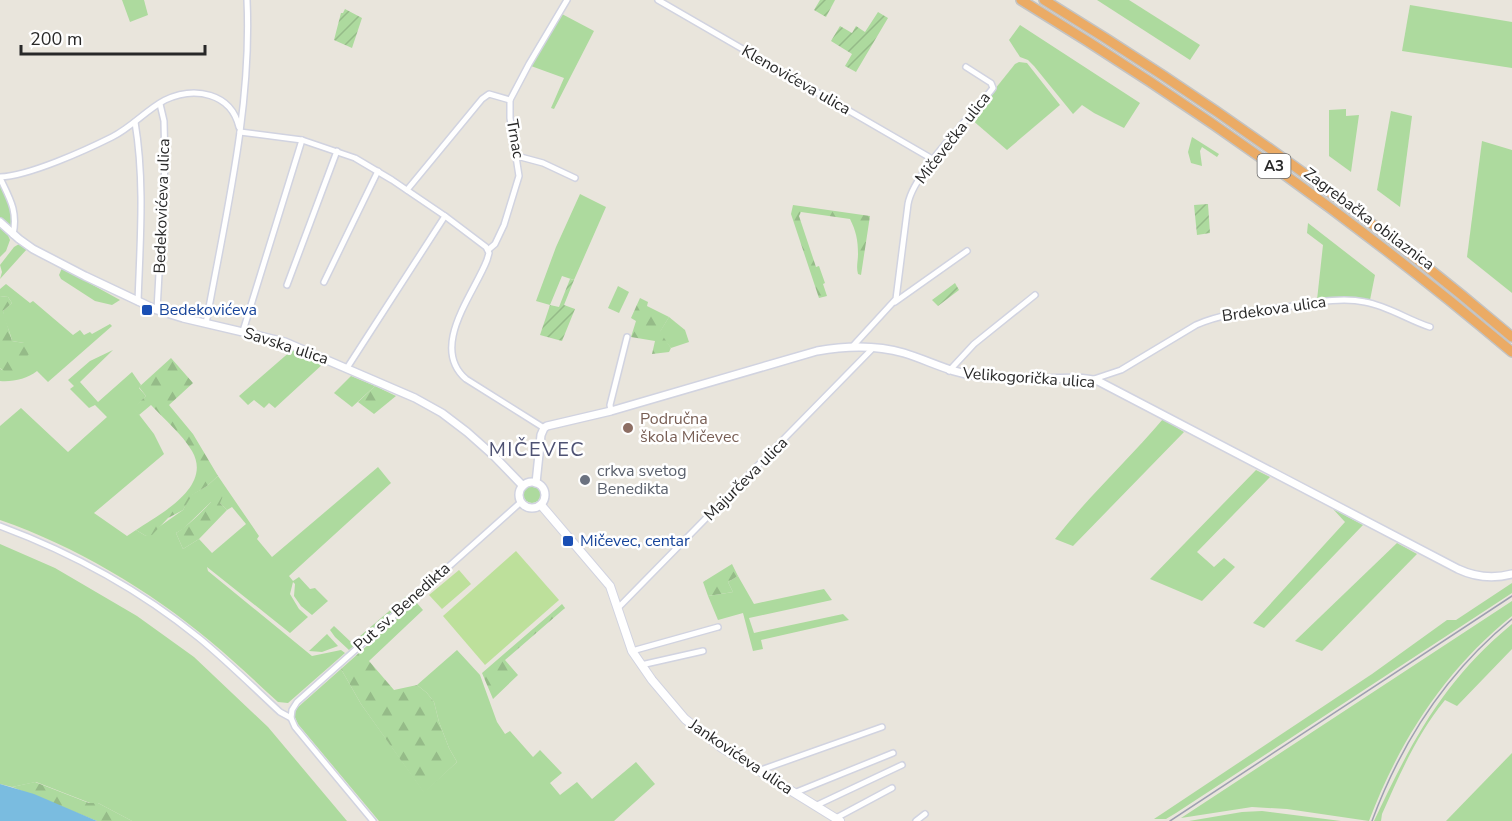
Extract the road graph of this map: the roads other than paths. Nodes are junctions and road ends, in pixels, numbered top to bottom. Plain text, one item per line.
1 (248, 0) edge
2 (567, 0) edge
3 (658, 0) edge
4 (1021, 0) edge
5 (1044, 0) edge
6 (966, 68) dead end
7 (510, 100) junction
8 (160, 104) junction
9 (135, 123) junction
10 (240, 132) junction
11 (302, 140) junction
12 (338, 151) junction
13 (517, 156) junction
14 (934, 160) junction
15 (378, 171) junction
16 (0, 178) edge
17 (575, 178) dead end
18 (406, 190) junction
19 (445, 216) junction
20 (0, 222) edge
21 (14, 235) junction
22 (488, 250) junction
23 (968, 251) dead end
24 (324, 282) dead end
25 (287, 285) dead end
26 (1035, 295) dead end
27 (138, 302) junction
28 (893, 303) junction
29 (157, 309) junction
30 (206, 324) junction
31 (1430, 327) dead end
32 (243, 331) junction
33 (627, 337) dead end
34 (1512, 337) edge
35 (852, 347) junction
36 (873, 348) junction
37 (1512, 352) edge
38 (347, 368) junction
39 (949, 371) junction
40 (1092, 380) junction
41 (610, 411) junction
42 (544, 428) junction
43 (536, 483) junction
44 (523, 486) junction
45 (521, 502) junction
46 (541, 505) junction
47 (0, 526) edge
48 (1512, 574) edge
49 (618, 608) junction
50 (718, 627) dead end
51 (632, 651) junction
52 (703, 651) dead end
53 (641, 665) junction
54 (291, 718) junction
55 (882, 727) dead end
56 (893, 753) dead end
57 (902, 765) dead end
58 (758, 771) junction
59 (892, 788) dead end
60 (794, 793) junction
61 (815, 806) junction
62 (925, 814) dead end
63 (838, 820) edge
64 (373, 821) edge
65 (916, 821) edge

1 - 10 street
2 - 7 street, Trnac
3 - 14 street, Klenovićeva ulica
4 - 37 highway, Zagrebačka obilaznica / A3
5 - 34 highway, Zagrebačka obilaznica / A3
6 - 14 street, Mičevečka ulica
7 - 13 street, Trnac
7 - 18 street
8 - 9 street
8 - 10 street
8 - 29 street, Bedekovićeva ulica
9 - 16 street
9 - 27 street
10 - 11 street
10 - 30 street
11 - 12 street
11 - 32 street
12 - 15 street
12 - 25 street
13 - 17 street
13 - 22 street, Trnac
14 - 28 street, Mičevečka ulica
15 - 18 street
15 - 24 street
16 - 21 street
18 - 19 street
19 - 22 street
19 - 38 street
20 - 21 street, Savska ulica
21 - 27 street, Savska ulica
22 - 42 street, Trnac
23 - 28 street
26 - 39 street
27 - 29 street, Savska ulica
28 - 35 street
29 - 30 street, Savska ulica
30 - 32 street, Savska ulica
31 - 40 street, Brdekova ulica
32 - 38 street, Savska ulica
33 - 41 street
35 - 36 street, Velikogorička ulica
35 - 41 street, Velikogorička ulica
36 - 39 street, Velikogorička ulica
36 - 49 street, Majurčeva ulica
38 - 44 street, Savska ulica
39 - 40 street, Velikogorička ulica
40 - 48 street, Velikogorička ulica
41 - 42 street, Velikogorička ulica
42 - 43 street
43 - 44 street
43 - 46 street
44 - 45 street
45 - 46 street
45 - 54 street, Put sv. Benedikta
46 - 49 main road, Jankovićeva ulica
47 - 54 street
49 - 51 main road, Jankovićeva ulica
50 - 51 street
51 - 53 main road, Jankovićeva ulica
52 - 53 street
53 - 58 main road, Jankovićeva ulica
54 - 64 street
55 - 58 street
56 - 60 street
57 - 61 street
58 - 60 main road, Jankovićeva ulica
59 - 63 street
60 - 61 main road, Jankovićeva ulica
61 - 63 main road, Jankovićeva ulica
62 - 65 street

